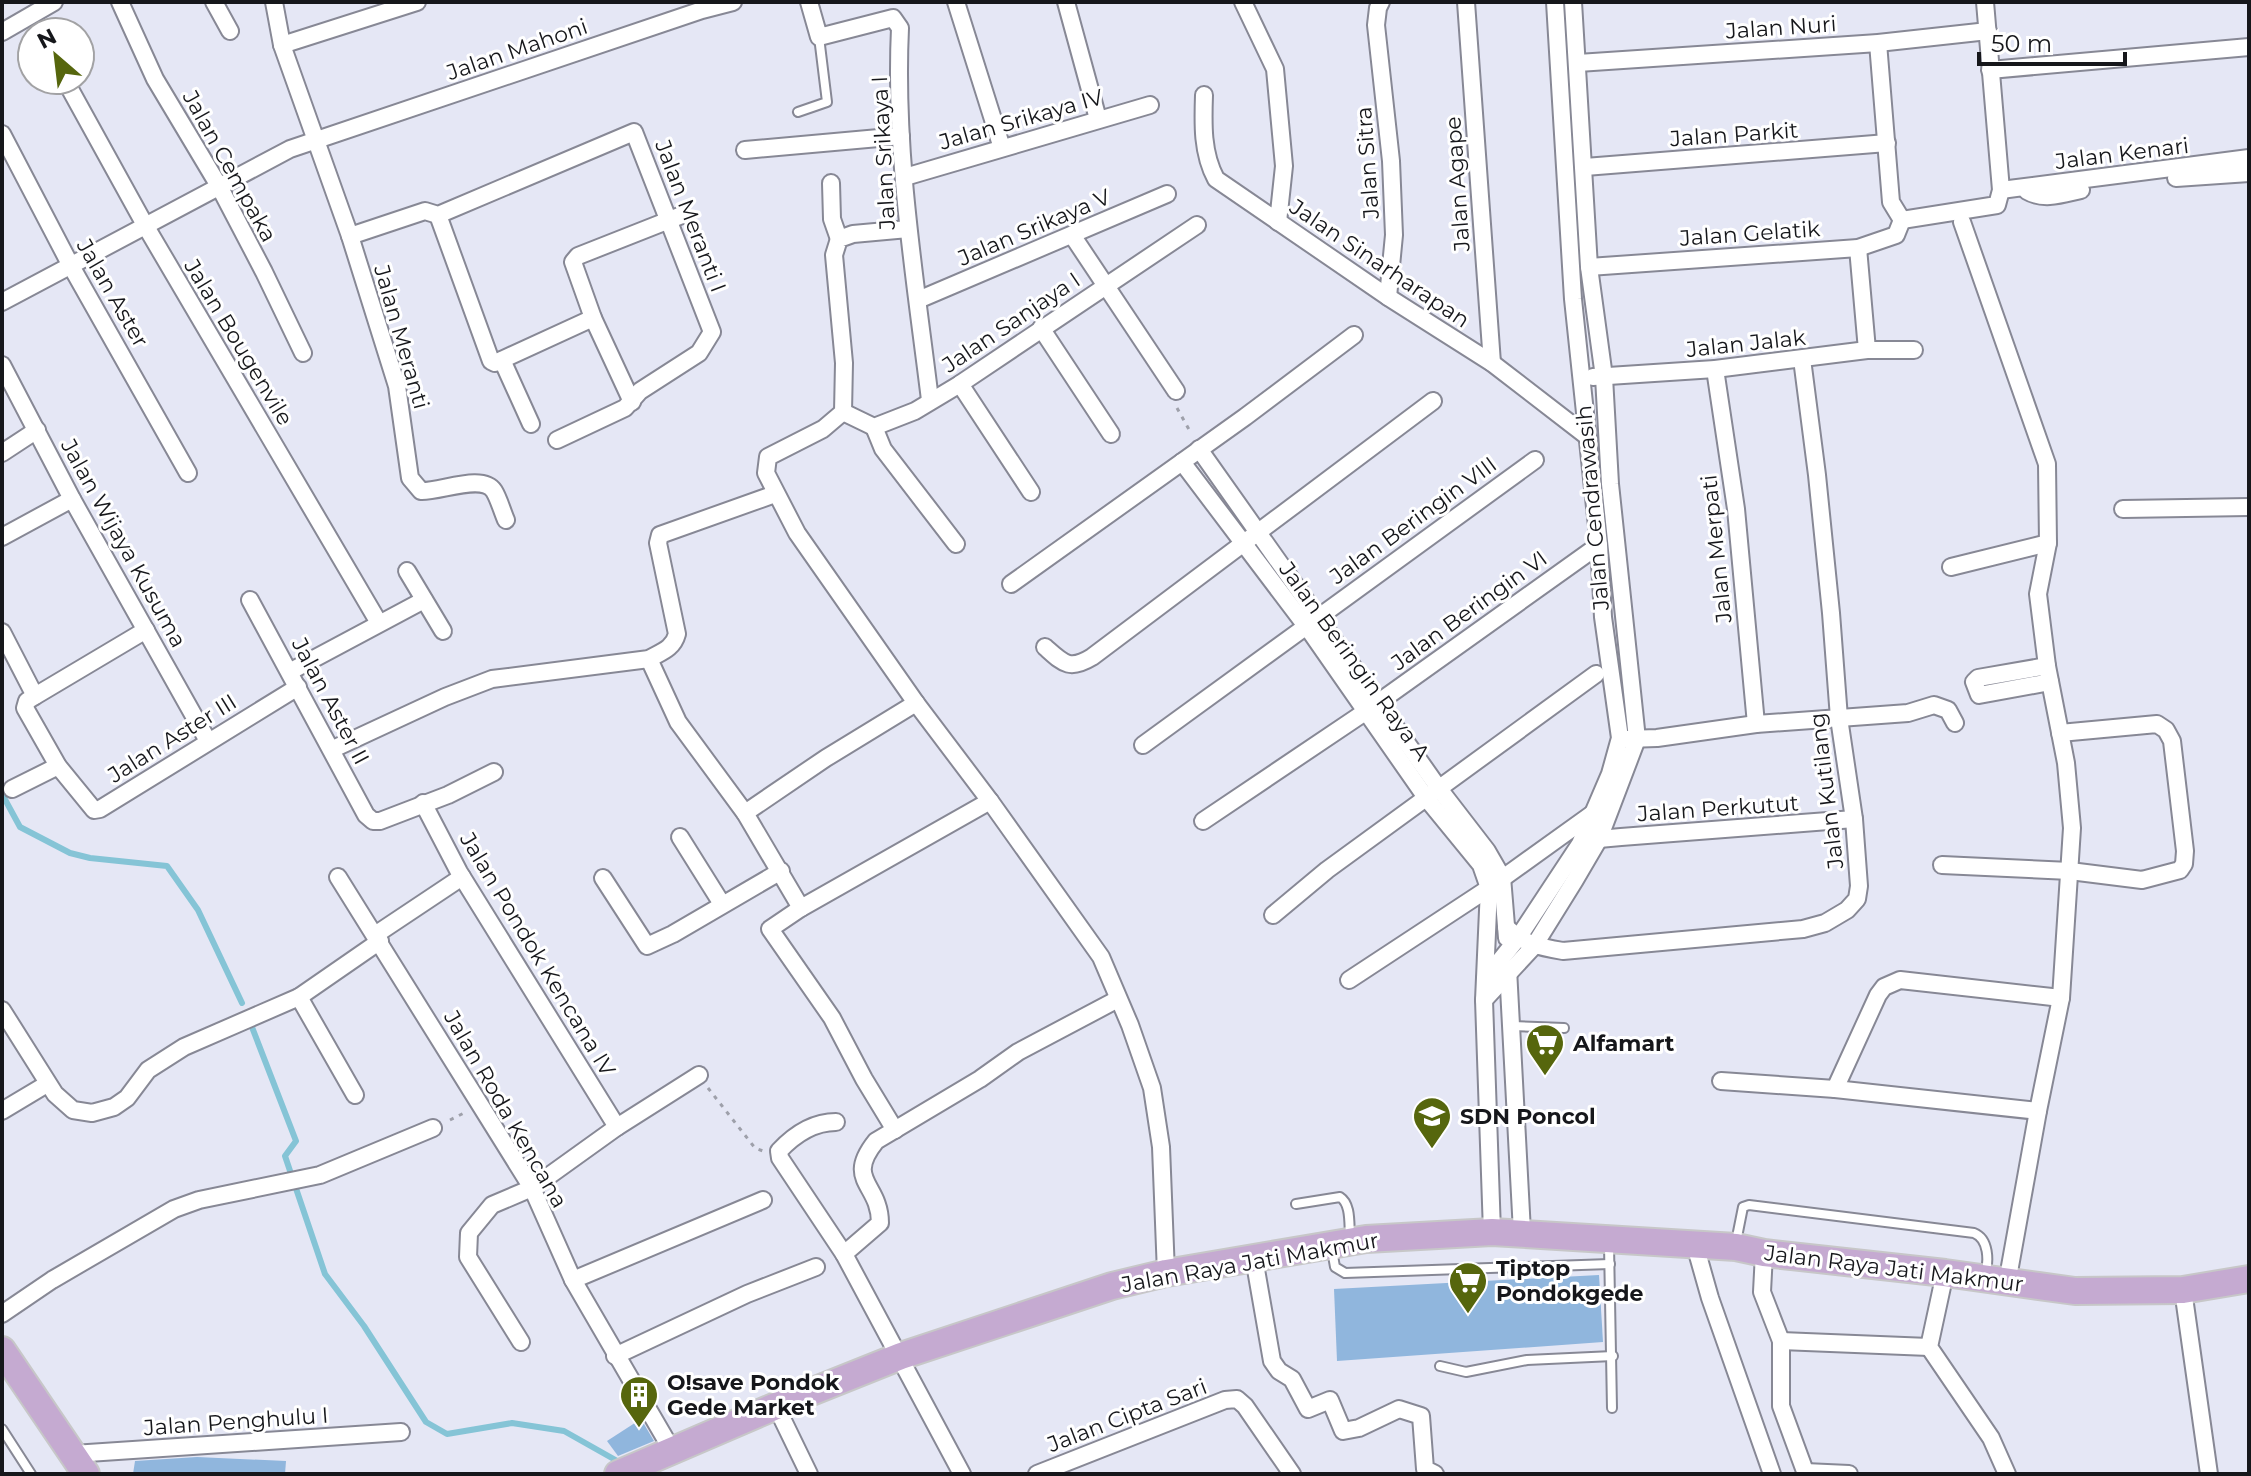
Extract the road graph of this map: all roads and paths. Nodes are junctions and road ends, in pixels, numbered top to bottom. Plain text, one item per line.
1 (54, 2) edge
2 (120, 2) edge
3 (214, 2) edge
4 (274, 2) edge
5 (417, 2) edge
6 (733, 2) edge
7 (809, 2) edge
8 (956, 2) edge
9 (1066, 2) edge
10 (1243, 2) edge
11 (1381, 2) edge
12 (1466, 2) edge
13 (1555, 2) edge
14 (1573, 2) edge
15 (1985, 2) edge
16 (701, 6) edge
17 (30, 16) edge
18 (230, 31) dead end
19 (1988, 31) junction
20 (819, 37) junction
21 (1878, 43) junction
22 (282, 45) junction
23 (2249, 47) edge
24 (1578, 63) junction
25 (1990, 70) junction
26 (1204, 95) dead end
27 (74, 96) edge
28 (1150, 105) dead end
29 (798, 112) dead end
30 (1098, 119) junction
31 (2, 134) edge
32 (901, 136) junction
33 (314, 139) junction
34 (1887, 143) junction
35 (1002, 148) junction
36 (745, 150) dead end
37 (2249, 158) edge
38 (1585, 167) junction
39 (2249, 173) edge
40 (905, 177) junction
41 (831, 183) dead end
42 (219, 186) junction
43 (2022, 188) junction
44 (1167, 194) dead end
45 (1998, 198) junction
46 (438, 215) junction
47 (676, 218) junction
48 (1902, 220) junction
49 (1278, 222) junction
50 (1962, 222) dead end
51 (145, 225) junction
52 (1197, 225) dead end
53 (908, 229) junction
54 (1072, 235) junction
55 (350, 236) junction
56 (839, 239) junction
57 (1858, 248) junction
58 (71, 266) junction
59 (1589, 267) junction
60 (1104, 285) junction
61 (1388, 297) junction
62 (918, 300) junction
63 (2, 302) edge
64 (593, 318) junction
65 (1041, 328) junction
66 (1354, 335) dead end
67 (1867, 350) junction
68 (1914, 350) dead end
69 (303, 353) dead end
70 (1802, 359) junction
71 (502, 360) junction
72 (1492, 363) junction
73 (2, 365) edge
74 (1715, 369) junction
75 (1604, 377) junction
76 (1582, 378) junction
77 (960, 384) junction
78 (1176, 391) joint
79 (930, 400) junction
80 (1433, 401) dead end
81 (632, 402) junction
82 (843, 412) junction
83 (531, 424) dead end
84 (874, 427) junction
85 (37, 430) junction
86 (1111, 434) dead end
87 (557, 440) dead end
88 (1588, 440) junction
89 (1609, 445) junction
90 (1199, 449) junction
91 (2, 453) edge
92 (1535, 460) dead end
93 (1182, 462) junction
94 (188, 473) dead end
95 (1031, 492) dead end
96 (775, 494) junction
97 (72, 499) junction
98 (2249, 507) edge
99 (2123, 509) dead end
100 (506, 520) dead end
101 (1258, 532) junction
102 (2, 537) edge
103 (1243, 542) junction
104 (2048, 543) junction
105 (956, 544) dead end
106 (1599, 545) junction
107 (1951, 567) dead end
108 (407, 571) dead end
109 (1011, 584) dead end
110 (250, 600) dead end
111 (424, 600) junction
112 (1310, 621) junction
113 (379, 623) junction
114 (146, 630) junction
115 (443, 631) dead end
116 (2, 632) edge
117 (1045, 647) dead end
118 (649, 659) junction
119 (1596, 674) dead end
120 (294, 679) junction
121 (35, 696) junction
122 (1380, 701) junction
123 (916, 703) junction
124 (1365, 712) junction
125 (1839, 718) junction
126 (1955, 723) dead end
127 (1756, 724) junction
128 (2060, 733) junction
129 (1628, 739) junction
130 (208, 741) junction
131 (1143, 745) dead end
132 (333, 749) junction
133 (58, 766) junction
134 (494, 772) dead end
135 (12, 789) dead end
136 (1434, 794) junction
137 (990, 801) junction
138 (423, 803) junction
139 (1596, 811) junction
140 (745, 813) junction
141 (1854, 819) junction
142 (1203, 821) dead end
143 (1592, 836) junction
144 (680, 837) dead end
145 (1942, 865) dead end
146 (781, 871) junction
147 (2070, 871) junction
148 (338, 877) dead end
149 (462, 877) junction
150 (1502, 877) junction
151 (603, 878) dead end
152 (1489, 888) junction
153 (722, 904) junction
154 (801, 908) junction
155 (1273, 915) dead end
156 (378, 938) junction
157 (1511, 939) junction
158 (1534, 946) junction
159 (1508, 977) junction
160 (1485, 979) junction
161 (1349, 980) dead end
162 (299, 997) junction
163 (2061, 998) junction
164 (1118, 999) junction
165 (1484, 1000) junction
166 (2, 1010) edge
167 (1512, 1026) junction
168 (1564, 1028) dead end
169 (699, 1075) joint
170 (1721, 1081) dead end
171 (47, 1084) junction
172 (1835, 1089) junction
173 (355, 1095) dead end
174 (482, 1105) junction
175 (2, 1111) edge
176 (2038, 1111) junction
177 (836, 1122) dead end
178 (617, 1127) junction
179 (433, 1128) joint
180 (895, 1130) junction
181 (780, 1158) junction
182 (532, 1188) junction
183 (763, 1200) dead end
184 (1296, 1204) dead end
185 (1492, 1232) junction
186 (1522, 1232) junction
187 (1341, 1243) junction
188 (1695, 1245) junction
189 (1736, 1247) junction
190 (1610, 1251) junction
191 (1764, 1253) junction
192 (844, 1254) junction
193 (1254, 1258) junction
194 (816, 1267) dead end
195 (1166, 1273) junction
196 (1945, 1273) junction
197 (2249, 1279) edge
198 (573, 1280) junction
199 (1996, 1281) junction
200 (2183, 1290) junction
201 (2, 1314) edge
202 (1781, 1341) junction
203 (521, 1342) dead end
204 (1929, 1347) junction
205 (2, 1350) edge
206 (615, 1356) junction
207 (901, 1356) junction
208 (1613, 1356) junction
209 (1440, 1366) dead end
210 (776, 1406) junction
211 (1612, 1408) dead end
212 (2, 1429) edge
213 (401, 1432) dead end
214 (673, 1452) junction
215 (79, 1464) edge
216 (636, 1471) edge
217 (1806, 1473) edge
218 (31, 1474) edge
219 (809, 1474) edge
220 (962, 1474) edge
221 (1037, 1474) edge
222 (1292, 1474) edge
223 (1435, 1474) edge
224 (1772, 1474) edge
225 (1849, 1474) edge
226 (2007, 1474) edge
227 (2209, 1474) edge

1 - 17 street
2 - 42 street, Jalan Cempaka
3 - 18 street
4 - 22 street, Jalan Meranti
5 - 22 street
6 - 16 street, Jalan Mahoni
7 - 20 street
8 - 35 street
9 - 30 street
10 - 49 street
11 - 61 street, Jalan Sitra
12 - 72 street, Jalan Agape
13 - 76 street, Jalan Cendrawasih
14 - 24 street, Jalan Cendrawasih
15 - 19 street
16 - 33 street, Jalan Mahoni
19 - 21 street, Jalan Nuri
19 - 25 street
20 - 29 lane
20 - 32 street, Jalan Srikaya I
21 - 24 street, Jalan Nuri
21 - 34 street
22 - 33 street, Jalan Meranti
23 - 25 street
24 - 38 street, Jalan Cendrawasih
25 - 45 street
26 - 49 street, Jalan Sinarharapan
27 - 51 street, Jalan Bougenvile
28 - 30 street, Jalan Srikaya IV
30 - 35 street, Jalan Srikaya IV
31 - 58 street, Jalan Aster
32 - 36 street
32 - 40 street, Jalan Srikaya I
33 - 42 street, Jalan Mahoni
33 - 55 street, Jalan Meranti
34 - 38 street, Jalan Parkit
34 - 48 street
35 - 40 street, Jalan Srikaya IV
37 - 43 street, Jalan Kenari
38 - 59 street, Jalan Cendrawasih
39 - 43 street
40 - 53 street, Jalan Srikaya I
41 - 56 street
42 - 51 street, Jalan Mahoni
42 - 69 street, Jalan Cempaka
43 - 45 street, Jalan Kenari
44 - 54 street, Jalan Srikaya V
45 - 48 street, Jalan Kenari
46 - 47 street, Jalan Meranti I
46 - 55 street, Jalan Meranti I
46 - 71 street
47 - 64 street
47 - 81 street, Jalan Meranti I
48 - 57 street, Jalan Gelatik
49 - 61 street, Jalan Sinarharapan
50 - 104 street
51 - 58 street, Jalan Mahoni
51 - 113 street, Jalan Bougenvile
52 - 60 street, Jalan Sanjaya I
53 - 56 street
53 - 62 street, Jalan Srikaya I
54 - 60 street
54 - 62 street, Jalan Srikaya V
55 - 100 street, Jalan Meranti
56 - 82 street
57 - 59 street, Jalan Gelatik
57 - 67 street
58 - 63 street, Jalan Mahoni
58 - 94 street, Jalan Aster
59 - 75 street, Jalan Cendrawasih
60 - 65 street, Jalan Sanjaya I
60 - 78 street
61 - 72 street, Jalan Sinarharapan
62 - 79 street, Jalan Srikaya I
64 - 71 street
64 - 81 street
65 - 77 street, Jalan Sanjaya I
65 - 86 street
66 - 90 street
67 - 68 street, Jalan Jalak
67 - 70 street, Jalan Jalak
70 - 74 street, Jalan Jalak
70 - 125 street, Jalan Kutilang
71 - 83 street
72 - 88 street, Jalan Sinarharapan
73 - 85 street, Jalan Wijaya Kusuma
74 - 75 street, Jalan Jalak
74 - 127 street, Jalan Merpati
75 - 76 street, Jalan Jalak
75 - 89 street, Jalan Cendrawasih
76 - 88 street, Jalan Cendrawasih
77 - 79 street, Jalan Sanjaya I
77 - 95 street
78 - 90 path
79 - 84 street, Jalan Sanjaya I
80 - 101 street
81 - 87 street, Jalan Meranti I
82 - 84 street
82 - 96 street
84 - 105 street
85 - 91 street
85 - 97 street, Jalan Wijaya Kusuma
88 - 89 street
88 - 106 street, Jalan Cendrawasih
89 - 129 street, Jalan Cendrawasih
90 - 93 street
90 - 101 street
92 - 112 street, Jalan Beringin VIII
93 - 103 street, Jalan Beringin Raya A
93 - 109 street
96 - 118 street
96 - 123 street
97 - 102 street
97 - 114 street, Jalan Wijaya Kusuma
98 - 99 street
101 - 103 street
101 - 112 street
103 - 112 street, Jalan Beringin Raya A
103 - 117 street
104 - 107 street
104 - 128 street
106 - 122 street, Jalan Beringin VI
106 - 129 street, Jalan Cendrawasih
108 - 111 street
110 - 120 street, Jalan Aster II
111 - 113 street, Jalan Aster III
111 - 115 street
112 - 122 street
112 - 124 street, Jalan Beringin Raya A
112 - 131 street, Jalan Beringin VIII
113 - 120 street, Jalan Aster III
114 - 121 street
114 - 130 street, Jalan Wijaya Kusuma
116 - 121 street
118 - 132 street
118 - 140 street
119 - 136 street
120 - 130 street, Jalan Aster III
120 - 132 street, Jalan Aster II
121 - 133 street, Jalan Aster III
122 - 124 street, Jalan Beringin VI
122 - 136 street
123 - 137 street
123 - 140 street
124 - 136 street, Jalan Beringin Raya A
124 - 142 street, Jalan Beringin VI
125 - 126 street
125 - 127 street
125 - 141 street, Jalan Kutilang
127 - 129 street
128 - 147 street
128 - 147 street
129 - 139 street, Jalan Cendrawasih
129 - 143 street, Jalan Cendrawasih
130 - 133 street, Jalan Aster III
132 - 138 street, Jalan Aster II
133 - 135 street
134 - 138 street
136 - 150 street
136 - 152 street, Jalan Beringin Raya A
136 - 155 street
137 - 154 street
137 - 164 street
138 - 149 street, Jalan Pondok Kencana IV
139 - 143 street, Jalan Cendrawasih
139 - 150 street
140 - 146 street
141 - 143 street, Jalan Perkutut
141 - 158 street, Jalan Kutilang
143 - 157 street, Jalan Cendrawasih
143 - 158 street, Jalan Cendrawasih
144 - 153 street
145 - 147 street
146 - 153 street
146 - 154 street
147 - 163 street
148 - 156 street, Jalan Roda Kencana
149 - 156 street
149 - 178 street, Jalan Pondok Kencana IV
150 - 152 street
150 - 157 street
151 - 153 street
152 - 160 street
152 - 161 street
154 - 180 street
156 - 162 street
156 - 174 street, Jalan Roda Kencana
157 - 158 street, Jalan Kutilang
157 - 159 street
157 - 160 street, Jalan Cendrawasih
158 - 159 street, Jalan Cendrawasih
159 - 165 street, Jalan Cendrawasih
159 - 167 street
160 - 165 street
162 - 171 street
162 - 173 street
163 - 172 street
163 - 176 street
164 - 180 street
164 - 195 street
165 - 185 street
166 - 171 street
167 - 168 lane
167 - 186 street
169 - 178 street
169 - 181 path
170 - 172 street
171 - 175 street
172 - 176 street
174 - 179 path
174 - 182 street, Jalan Roda Kencana
176 - 199 street
177 - 181 street
178 - 182 street
179 - 201 street
180 - 192 street
181 - 192 street
182 - 198 street, Jalan Roda Kencana
182 - 203 street
183 - 198 street
184 - 187 lane
185 - 186 main road, Jalan Raya Jati Makmur
185 - 187 main road, Jalan Raya Jati Makmur
186 - 190 main road, Jalan Raya Jati Makmur
187 - 190 lane
187 - 193 main road, Jalan Raya Jati Makmur
188 - 189 main road, Jalan Raya Jati Makmur
188 - 190 main road, Jalan Raya Jati Makmur
188 - 224 street
189 - 191 main road, Jalan Raya Jati Makmur
189 - 199 lane
190 - 208 lane
191 - 196 main road, Jalan Raya Jati Makmur
191 - 202 street
192 - 207 street
193 - 195 main road, Jalan Raya Jati Makmur
193 - 223 street
194 - 206 street
195 - 207 main road, Jalan Raya Jati Makmur
196 - 199 main road, Jalan Raya Jati Makmur
196 - 204 street
197 - 200 main road, Jalan Raya Jati Makmur
198 - 206 street, Jalan Roda Kencana
199 - 200 main road, Jalan Raya Jati Makmur
200 - 227 street
202 - 204 street
202 - 217 street
204 - 226 street
205 - 215 main road
206 - 214 street, Jalan Roda Kencana
207 - 210 main road, Jalan Raya Jati Makmur
207 - 220 street
208 - 209 lane
208 - 211 lane
210 - 214 main road, Jalan Raya Jati Makmur
210 - 219 street
212 - 218 lane
213 - 215 street, Jalan Penghulu I
214 - 216 main road, Jalan Raya Jati Makmur
217 - 225 street
221 - 222 street, Jalan Cipta Sari

